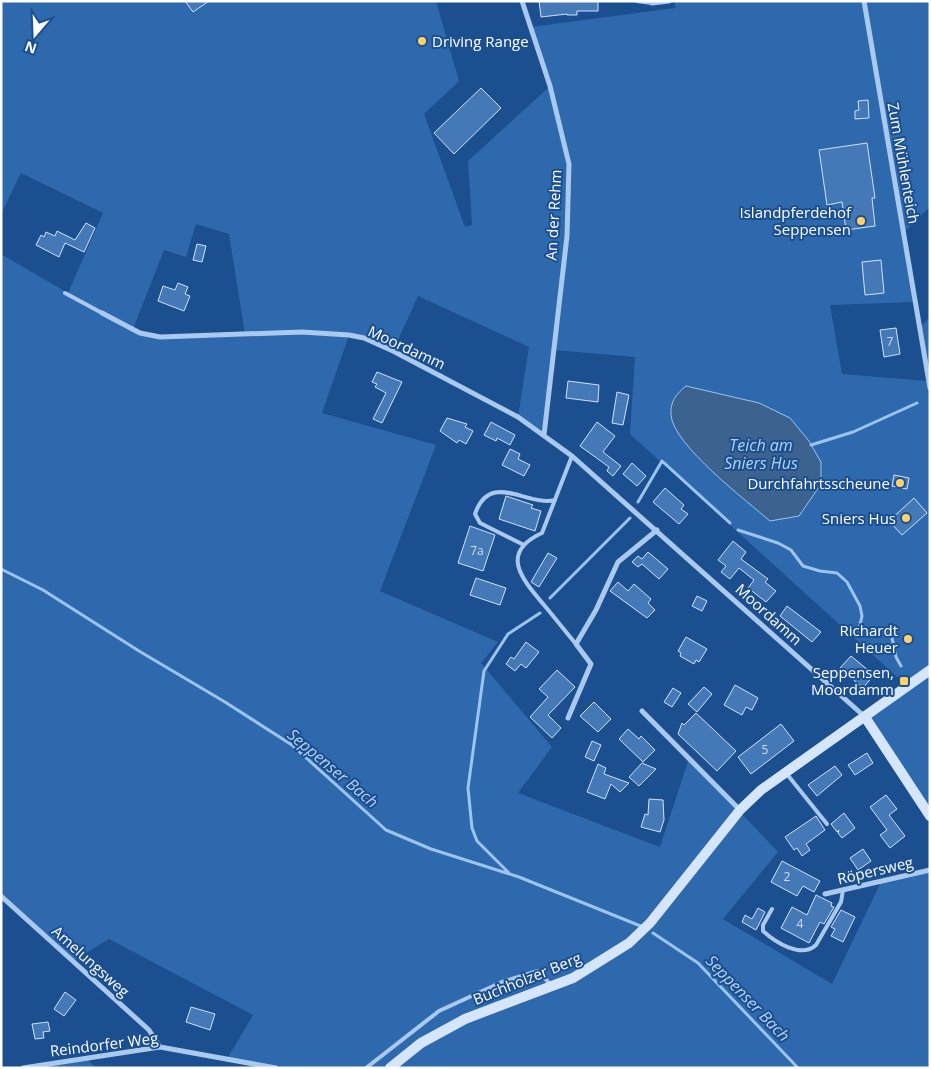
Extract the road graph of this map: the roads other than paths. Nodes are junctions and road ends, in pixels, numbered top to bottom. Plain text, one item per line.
1 (522, 1) edge
2 (636, 1) edge
3 (668, 1) edge
4 (864, 1) edge
5 (652, 3) joint
6 (65, 293) dead end
7 (102, 313) joint
8 (930, 362) edge
9 (925, 368) junction
10 (930, 388) edge
11 (544, 435) junction
12 (572, 456) junction
13 (555, 500) junction
14 (657, 530) junction
15 (524, 545) junction
16 (576, 644) junction
17 (930, 670) edge
18 (642, 711) dead end
19 (865, 717) junction
20 (568, 718) dead end
21 (786, 773) junction
22 (740, 810) junction
23 (930, 816) edge
24 (827, 824) dead end
25 (930, 870) edge
26 (843, 890) junction
27 (825, 894) dead end
28 (1, 896) edge
29 (772, 909) dead end
30 (552, 986) junction
31 (160, 1047) junction
32 (23, 1068) edge
33 (276, 1068) edge
34 (366, 1068) edge
35 (390, 1068) edge

1 - 11 street, An der Rehm
2 - 5 lane
3 - 5 street
4 - 9 street, Zum Mühlenteich
6 - 7 lane
7 - 11 street, Moordamm
8 - 9 lane
9 - 10 street, Zum Mühlenteich
11 - 12 street, Moordamm
12 - 13 lane
12 - 14 street, Moordamm
13 - 15 lane
13 - 15 lane
14 - 16 street
14 - 19 street, Moordamm
15 - 16 lane
16 - 20 street
17 - 19 main road, Buchholzer Berg
18 - 22 street
19 - 21 main road, Buchholzer Berg
19 - 23 main road
21 - 22 main road, Buchholzer Berg
21 - 24 lane
22 - 30 main road, Buchholzer Berg
25 - 26 street, Röpersweg
26 - 27 street, Röpersweg
26 - 29 lane
28 - 31 street, Amelungsweg
30 - 34 lane
30 - 35 main road, Buchholzer Berg
31 - 32 street, Reindorfer Weg
31 - 33 street, Reindorfer Weg

